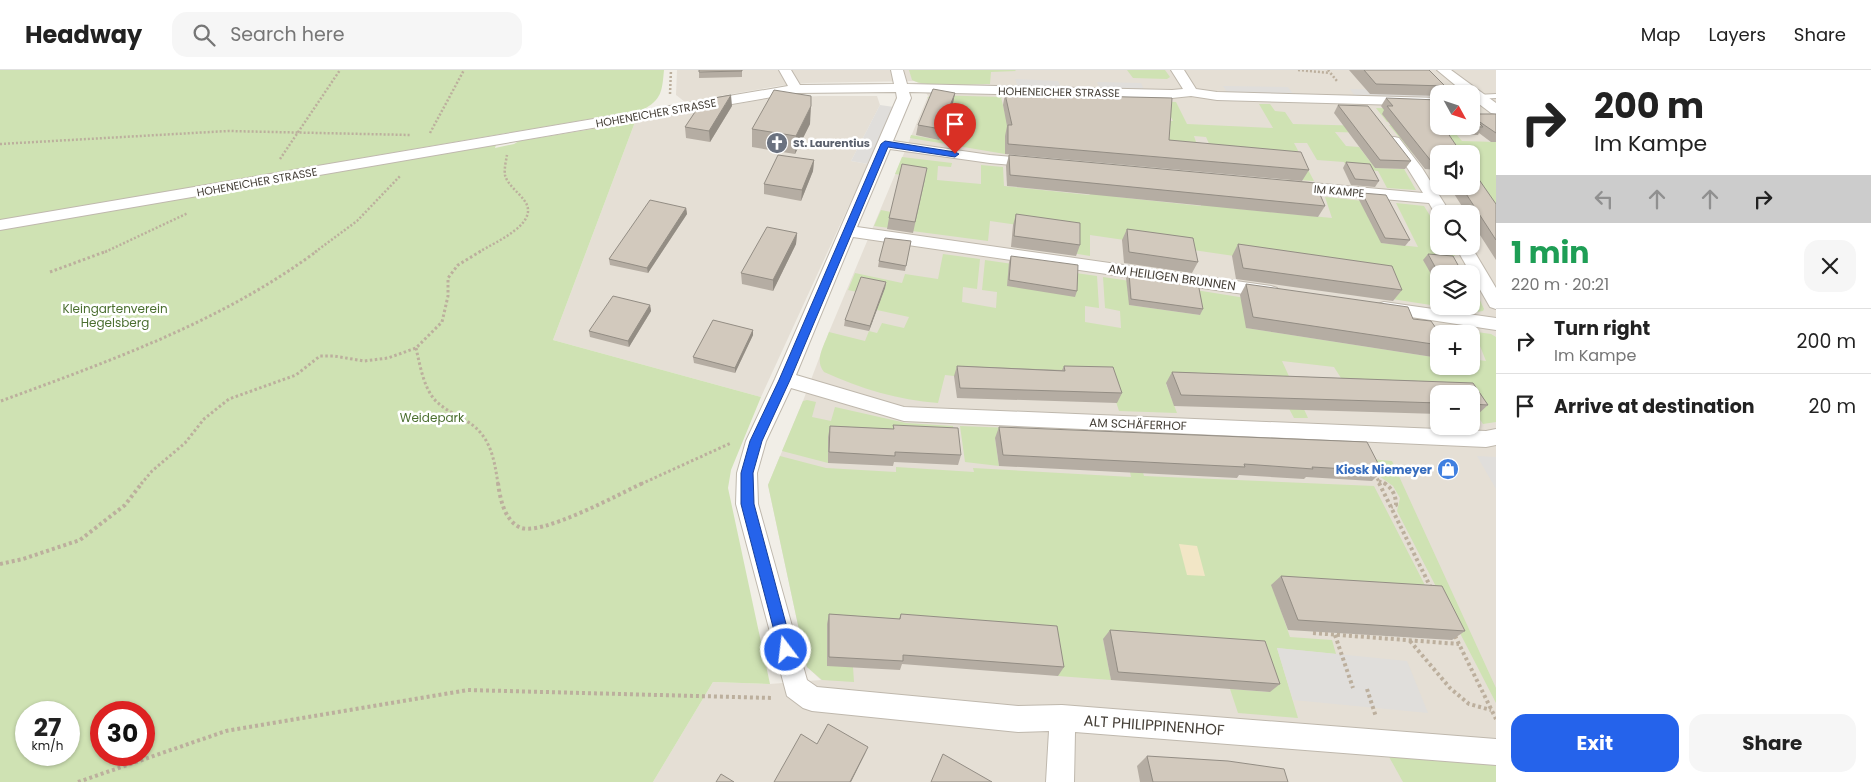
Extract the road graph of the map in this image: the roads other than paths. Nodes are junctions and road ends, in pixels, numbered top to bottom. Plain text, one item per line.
1 (786, 70) edge
2 (897, 70) edge
3 (1177, 70) edge
4 (1443, 70) edge
5 (796, 88) junction
6 (903, 88) junction
7 (1191, 92) junction
8 (1362, 100) junction
9 (1430, 102) edge
10 (1486, 102) edge
11 (1374, 116) edge
12 (1385, 130) edge
13 (885, 144) junction
14 (1049, 164) edge
15 (1276, 185) edge
16 (1434, 199) junction
17 (1438, 205) edge
18 (0, 226) edge
19 (848, 231) junction
20 (1468, 255) edge
21 (1290, 294) edge
22 (1496, 303) edge
23 (1368, 306) edge
24 (1496, 324) edge
25 (785, 380) junction
26 (1496, 437) edge
27 (1062, 718) junction
28 (1496, 752) edge
29 (1060, 782) edge

1 - 5 street
2 - 6 street
3 - 7 street
4 - 10 street
5 - 6 street, HOHENEICHER STRASSE
5 - 18 street, HOHENEICHER STRASSE
6 - 7 street, HOHENEICHER STRASSE
6 - 13 street
7 - 8 street, HOHENEICHER STRASSE
8 - 9 street, HOHENEICHER STRASSE
8 - 11 street
12 - 16 street
13 - 14 street
13 - 19 street
15 - 16 street, IM KAMPE
16 - 17 street
19 - 21 street, AM HEILIGEN BRUNNEN
19 - 25 street
20 - 22 street
23 - 24 street
25 - 26 street, AM SCHÄFERHOF
25 - 27 street, ALT PHILIPPINENHOF
27 - 28 street, ALT PHILIPPINENHOF
27 - 29 street

